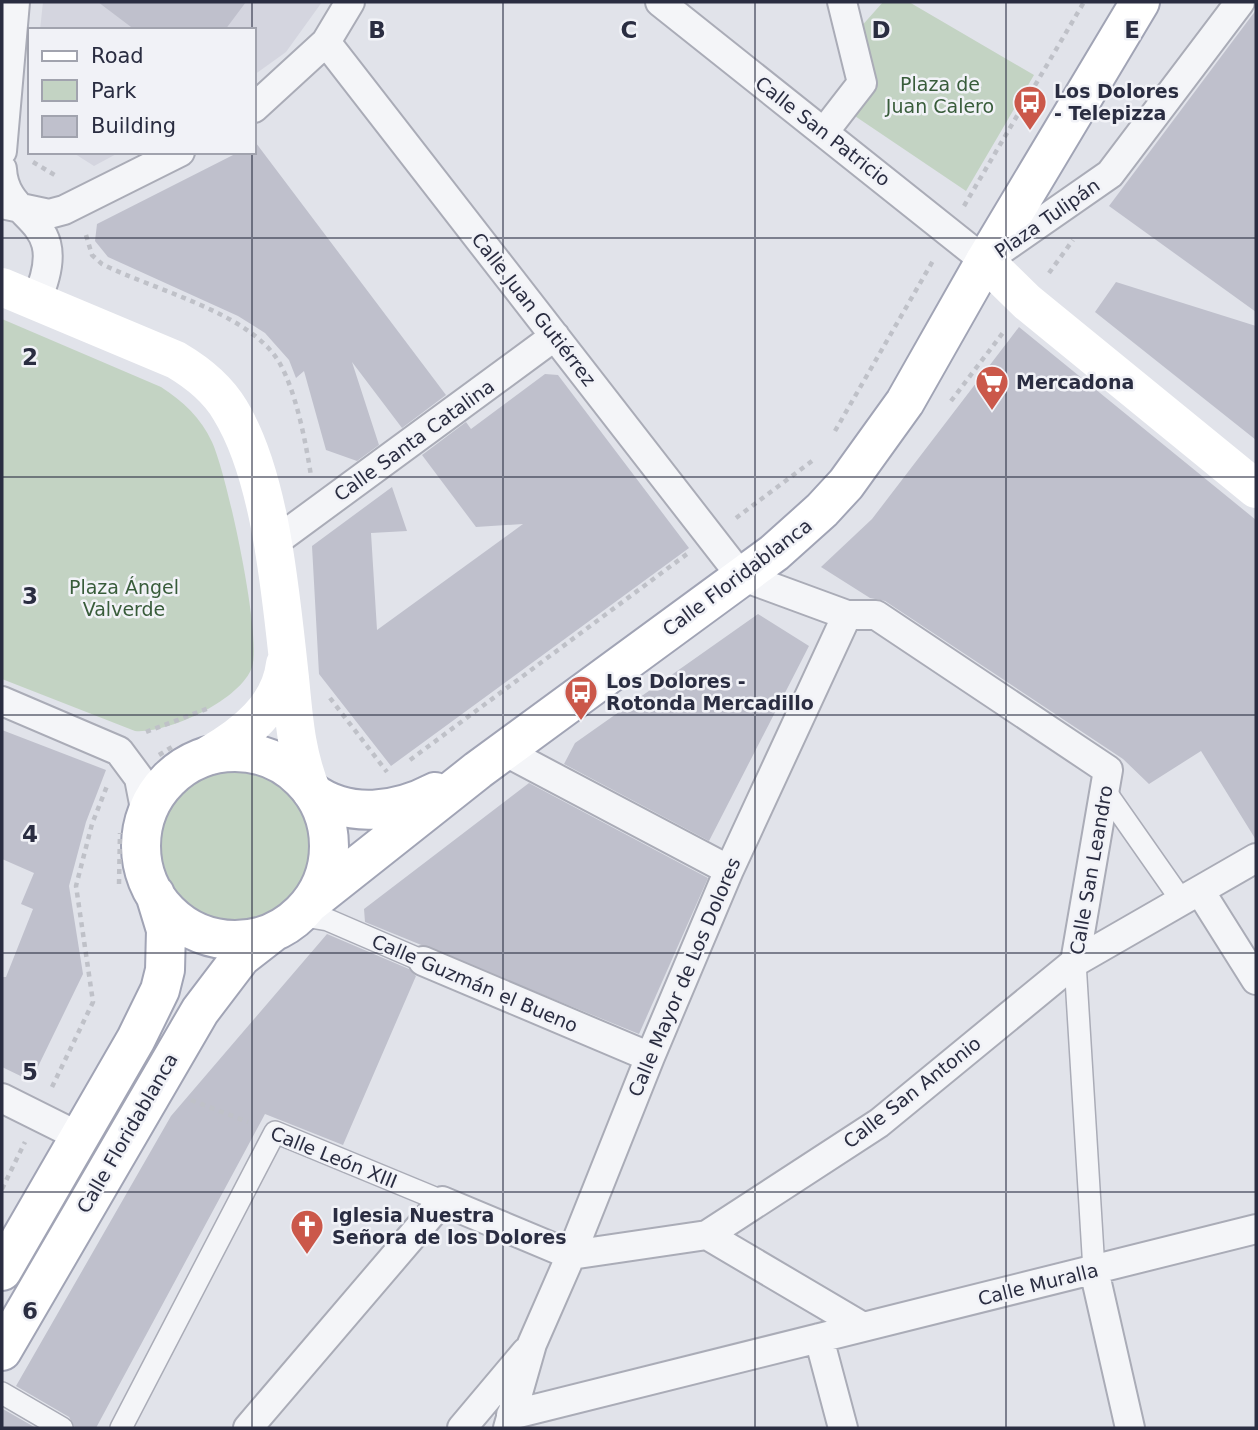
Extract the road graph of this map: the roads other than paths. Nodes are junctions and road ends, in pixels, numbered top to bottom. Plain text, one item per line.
1 (15, 2) edge
2 (349, 2) edge
3 (660, 2) edge
4 (842, 2) edge
5 (1140, 2) edge
6 (1240, 2) edge
7 (326, 42) junction
8 (4, 106) edge
9 (256, 106) edge
10 (824, 132) junction
11 (176, 154) edge
12 (9, 159) edge
13 (12, 206) edge
14 (985, 261) junction
15 (19, 294) edge
16 (555, 336) junction
17 (1256, 489) edge
18 (272, 544) junction
19 (741, 576) junction
20 (847, 615) junction
21 (286, 652) junction
22 (2, 701) edge
23 (196, 748) junction
24 (491, 760) junction
25 (312, 792) junction
26 (1105, 792) junction
27 (135, 807) junction
28 (1256, 858) edge
29 (729, 870) junction
30 (137, 891) junction
31 (1191, 896) junction
32 (294, 917) junction
33 (423, 961) joint
34 (1075, 962) junction
35 (1256, 980) edge
36 (650, 1057) junction
37 (2, 1098) edge
38 (80, 1137) junction
39 (442, 1201) junction
40 (1256, 1229) edge
41 (707, 1235) junction
42 (571, 1255) junction
43 (1094, 1270) junction
44 (2, 1271) edge
45 (863, 1327) junction
46 (819, 1338) junction
47 (532, 1344) junction
48 (2, 1351) edge
49 (2, 1392) edge
50 (510, 1422) edge
51 (62, 1428) edge
52 (121, 1428) edge
53 (248, 1428) edge
54 (462, 1428) edge
55 (843, 1428) edge
56 (1130, 1428) edge

1 - 8 street
2 - 7 street
3 - 10 street, Calle San Patricio
4 - 10 street
5 - 14 main road, Plaza Tulipán
6 - 14 street, Plaza Tulipán
7 - 9 street
7 - 16 street, Calle Juan Gutiérrez
8 - 12 street
10 - 14 street, Calle San Patricio
11 - 13 street
12 - 13 street
13 - 15 street
14 - 17 main road
14 - 19 main road, Calle Floridablanca
15 - 18 main road
16 - 18 street, Calle Santa Catalina
16 - 19 street, Calle Juan Gutiérrez
18 - 21 main road
19 - 20 street, Calle San Leandro
19 - 24 main road, Calle Floridablanca
20 - 26 street, Calle San Leandro
20 - 29 street, Calle Mayor de Los Dolores
21 - 23 main road
21 - 25 main road
22 - 27 street
23 - 25 main road
23 - 27 main road
24 - 25 main road, Calle Floridablanca
24 - 29 street
24 - 32 main road, Calle Floridablanca
25 - 32 main road
26 - 31 street
26 - 34 street, Calle San Leandro
27 - 30 main road
28 - 31 street, Calle San Antonio
29 - 36 street, Calle Mayor de Los Dolores
30 - 32 main road
30 - 38 main road, Calle Floridablanca
31 - 34 street, Calle San Antonio
31 - 35 street
32 - 33 street, Calle Guzmán el Bueno
32 - 48 main road, Calle Floridablanca
33 - 36 street, Calle Guzmán el Bueno
34 - 41 street, Calle San Antonio
34 - 43 street, Calle San Leandro
36 - 42 street, Calle Mayor de Los Dolores
37 - 38 street
38 - 44 main road, Calle Floridablanca
39 - 42 street, Calle León XIII
39 - 52 street, Calle León XIII
39 - 53 street
40 - 43 street, Calle Muralla
41 - 42 street
41 - 45 street
42 - 47 street, Calle Mayor de Los Dolores
43 - 45 street, Calle Muralla
43 - 56 street, Calle San Leandro
45 - 46 street, Calle Muralla
46 - 50 street, Calle Muralla
46 - 55 street
47 - 50 street
47 - 54 street
49 - 51 street

